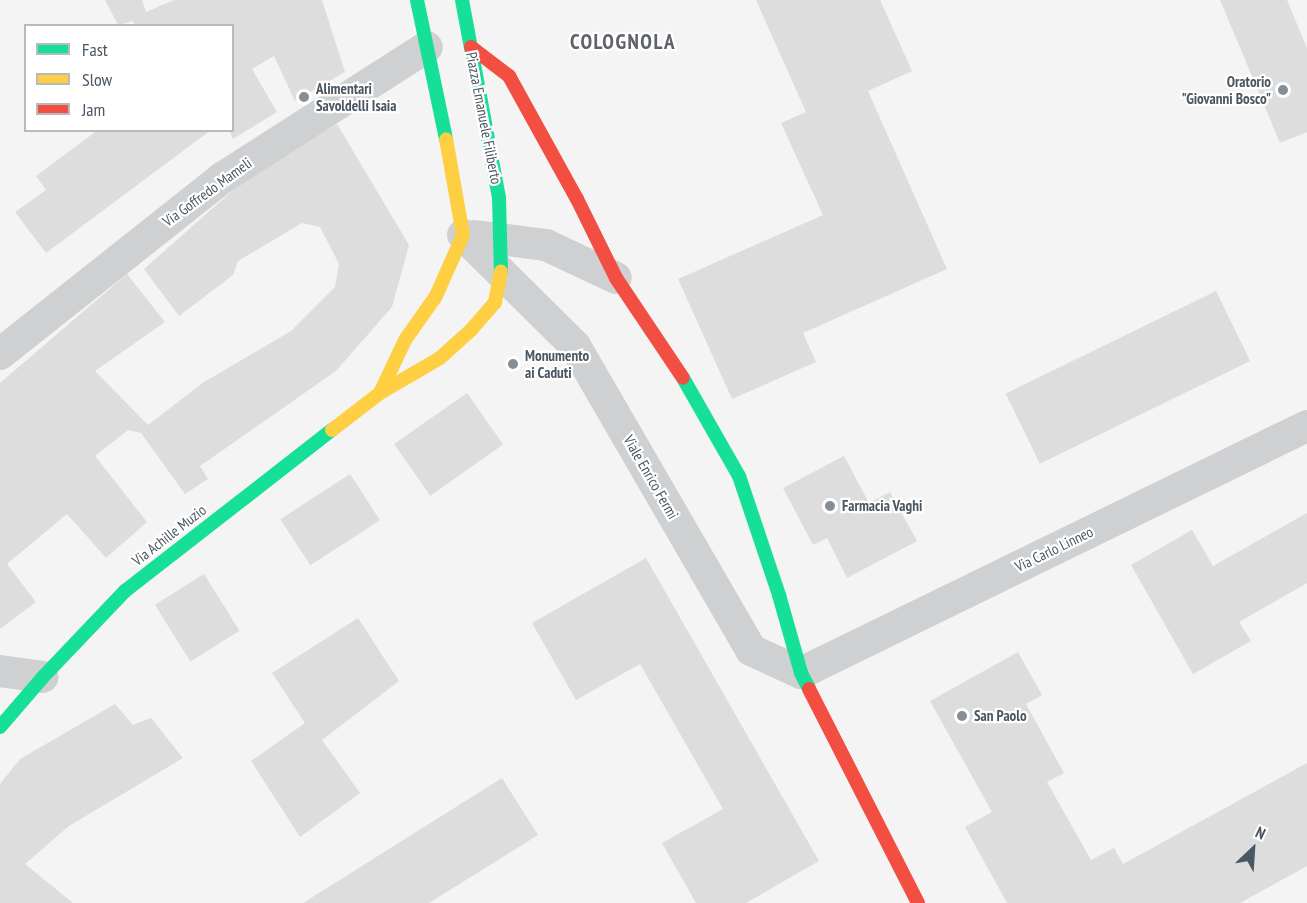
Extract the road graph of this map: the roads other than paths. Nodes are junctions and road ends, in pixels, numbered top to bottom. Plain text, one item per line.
1 (417, 0) edge
2 (462, 0) edge
3 (427, 47) junction
4 (471, 47) junction
5 (463, 236) junction
6 (500, 238) junction
7 (501, 275) junction
8 (616, 278) junction
9 (0, 354) edge
10 (380, 393) junction
11 (1307, 426) edge
12 (0, 671) edge
13 (801, 673) junction
14 (43, 677) junction
15 (0, 727) edge
16 (918, 903) edge

1 - 3 main road
2 - 4 main road, Piazza Emanuele Filiberto
3 - 5 main road
3 - 9 street, Via Goffredo Mameli
4 - 6 main road, Piazza Emanuele Filiberto
4 - 8 main road
5 - 6 street
5 - 7 street
5 - 10 main road, Via Achille Muzio
6 - 7 main road, Piazza Emanuele Filiberto
6 - 8 street
7 - 10 main road, Via Achille Muzio
7 - 13 street, Viale Enrico Fermi
8 - 13 main road
10 - 14 main road, Via Achille Muzio
11 - 13 street, Via Carlo Linneo
12 - 14 street
13 - 16 main road
14 - 15 main road, Via Achille Muzio

